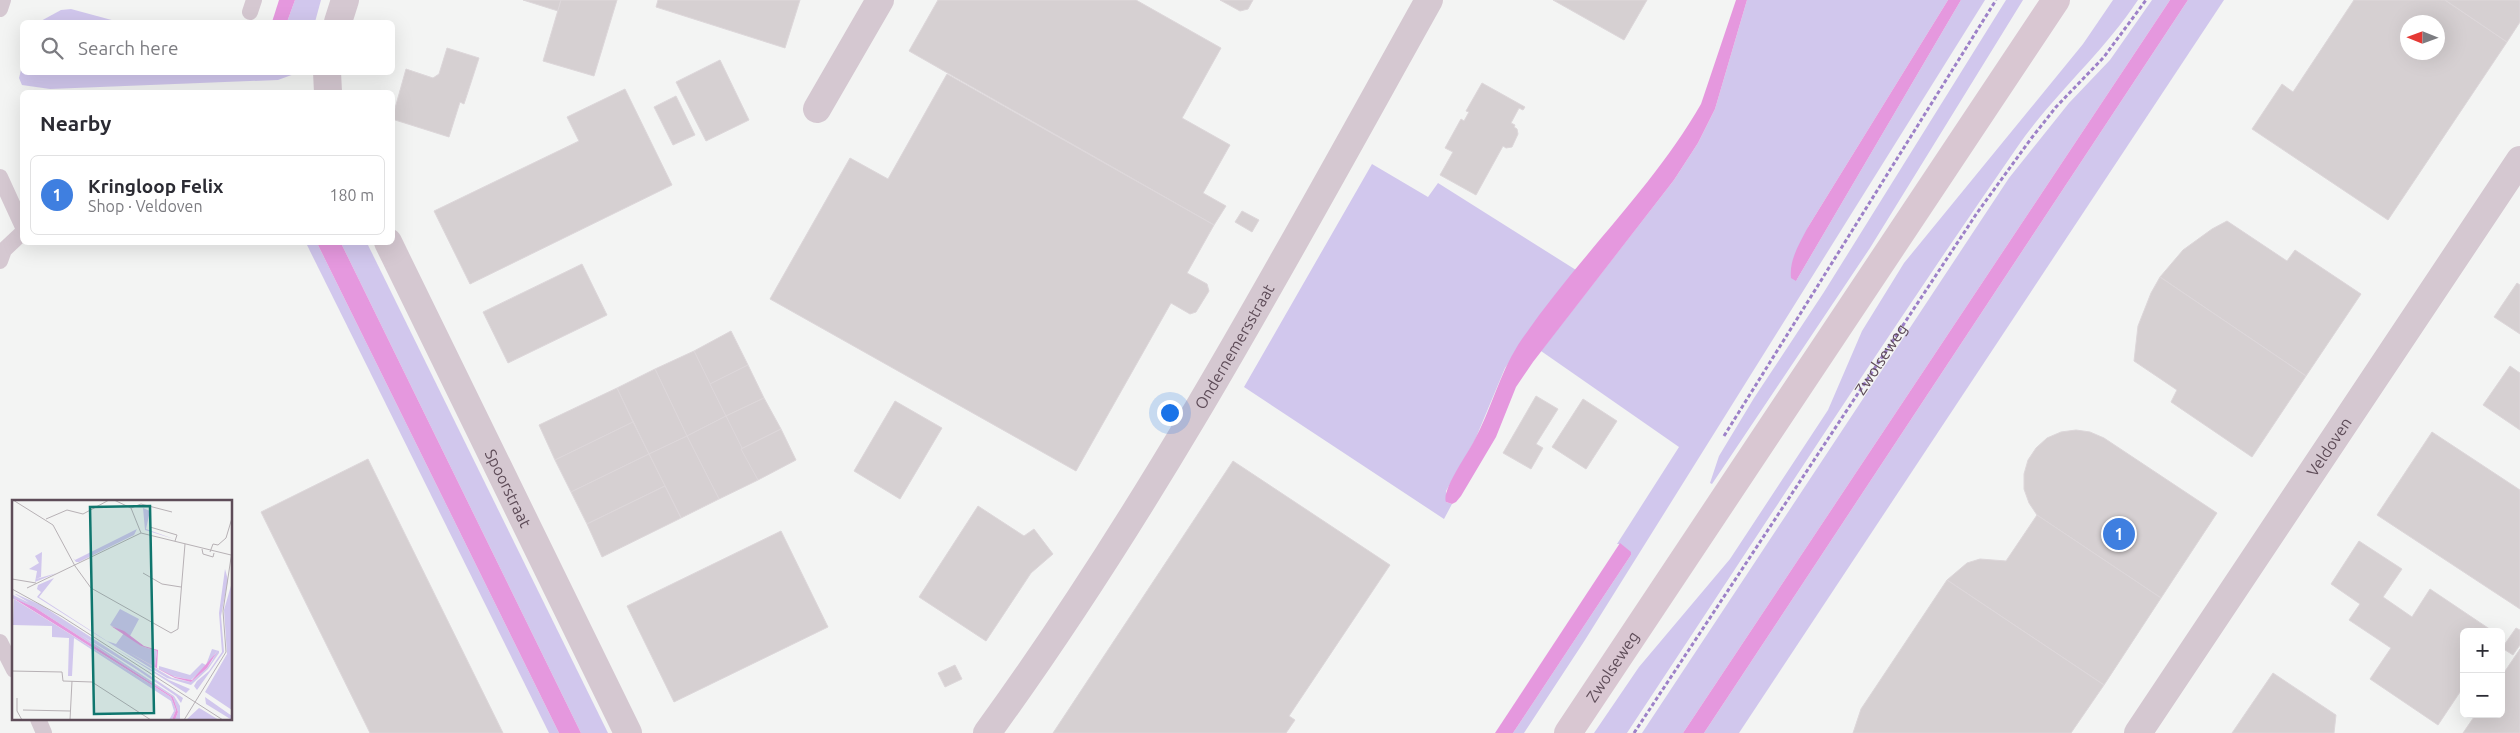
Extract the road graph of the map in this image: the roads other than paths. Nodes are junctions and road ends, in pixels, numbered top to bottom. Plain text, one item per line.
1 (3, 0) edge
2 (345, 0) edge
3 (880, 0) edge
4 (1429, 0) edge
5 (2056, 0) edge
6 (0, 9) edge
7 (339, 20) edge
8 (327, 75) edge
9 (328, 90) edge
10 (817, 109) dead end
11 (2520, 160) edge
12 (0, 177) edge
13 (20, 221) edge
14 (20, 235) edge
15 (389, 245) edge
16 (0, 261) edge
17 (0, 642) edge
18 (12, 666) edge
19 (38, 720) edge
20 (44, 733) edge
21 (628, 733) edge
22 (987, 733) edge
23 (1568, 733) edge
24 (2138, 733) edge

1 - 6 lane
2 - 7 street
3 - 10 street
4 - 22 street, Ondernemersstraat
5 - 23 main road, Zwolseweg
8 - 9 street
11 - 24 street, Veldoven
12 - 13 lane
14 - 16 lane
15 - 21 street, Spoorstraat
17 - 18 lane
19 - 20 lane

